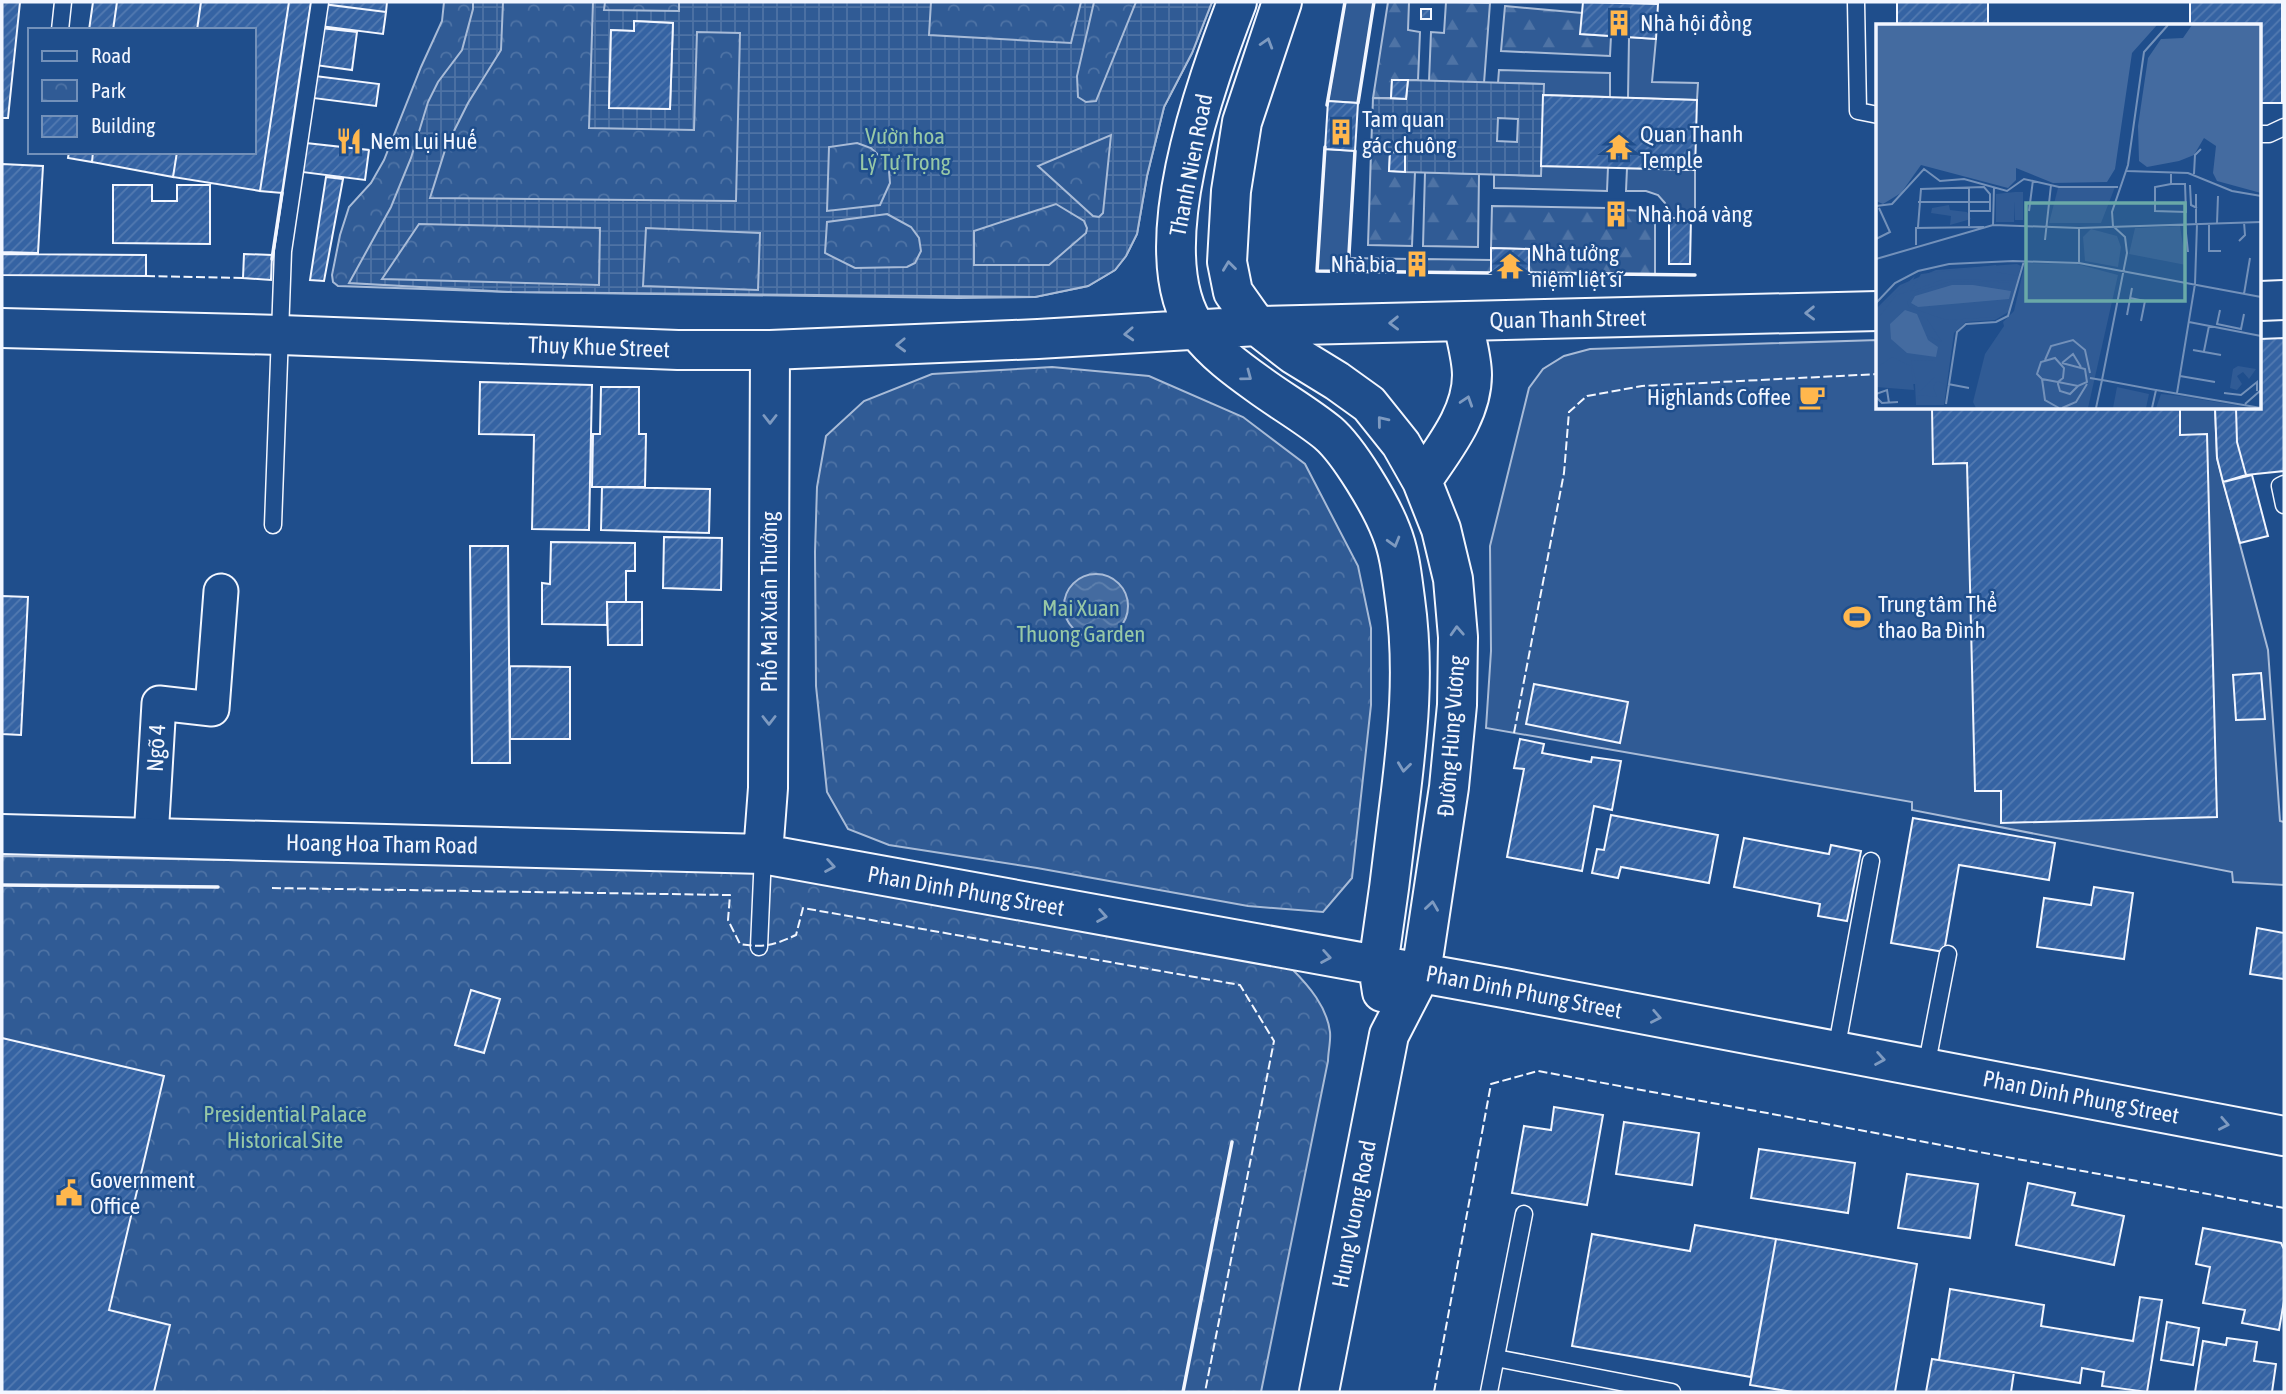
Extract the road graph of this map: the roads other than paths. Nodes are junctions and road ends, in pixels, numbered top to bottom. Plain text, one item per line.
1 (63, 2) edge
2 (320, 2) edge
3 (1237, 2) edge
4 (1282, 2) edge
5 (1856, 2) edge
6 (60, 28) edge
7 (1876, 115) edge
8 (2284, 127) edge
9 (2262, 134) edge
10 (2284, 300) edge
11 (2262, 301) edge
12 (1876, 311) edge
13 (1463, 322) junction
14 (1257, 326) junction
15 (2, 328) edge
16 (1197, 330) junction
17 (281, 335) junction
18 (770, 351) junction
19 (1422, 481) junction
20 (2284, 484) edge
21 (2284, 505) edge
22 (273, 525) dead end
23 (221, 592) dead end
24 (2, 834) edge
25 (151, 838) junction
26 (763, 854) junction
27 (1871, 860) dead end
28 (759, 947) dead end
29 (1948, 954) dead end
30 (1378, 966) junction
31 (1421, 973) junction
32 (1389, 1035) junction
33 (1836, 1051) junction
34 (1926, 1068) junction
35 (2284, 1136) edge
36 (1524, 1214) dead end
37 (1496, 1358) junction
38 (1319, 1392) edge
39 (1489, 1392) edge
40 (1672, 1392) edge

1 - 6 lane
2 - 17 lane
3 - 16 main road, Thanh Nien Road
14 -> 4 main road, Thanh Nien Road
5 - 7 lane
8 - 9 lane
10 - 11 main road
12 -> 13 main road, Quan Thanh Street
13 -> 14 main road, Quan Thanh Street
19 -> 13 main road
14 - 16 main road, Quan Thanh Street
19 -> 14 main road, Đường Hùng Vương
15 - 17 main road, Thuy Khue Street
16 -> 18 main road, Thuy Khue Street
16 -> 30 main road, Đường Hùng Vương
17 - 18 main road, Thuy Khue Street
17 - 22 lane
18 -> 26 main road, Phố Mai Xuân Thưởng
31 -> 19 main road, Đường Hùng Vương
20 - 21 lane
23 - 25 street, Ngõ 4
24 - 25 main road, Hoang Hoa Tham Road
25 - 26 main road, Hoang Hoa Tham Road
26 - 28 lane
26 -> 30 main road, Phan Dinh Phung Street
27 - 33 lane
29 - 34 lane
30 - 31 main road, Phan Dinh Phung Street
30 - 32 main road, Hung Vuong Road
31 - 32 main road, Hung Vuong Road
31 -> 33 main road, Phan Dinh Phung Street
32 - 38 main road, Hung Vuong Road
33 -> 34 main road, Phan Dinh Phung Street
34 -> 35 main road, Phan Dinh Phung Street
36 - 37 lane
37 - 39 lane
37 - 40 lane

